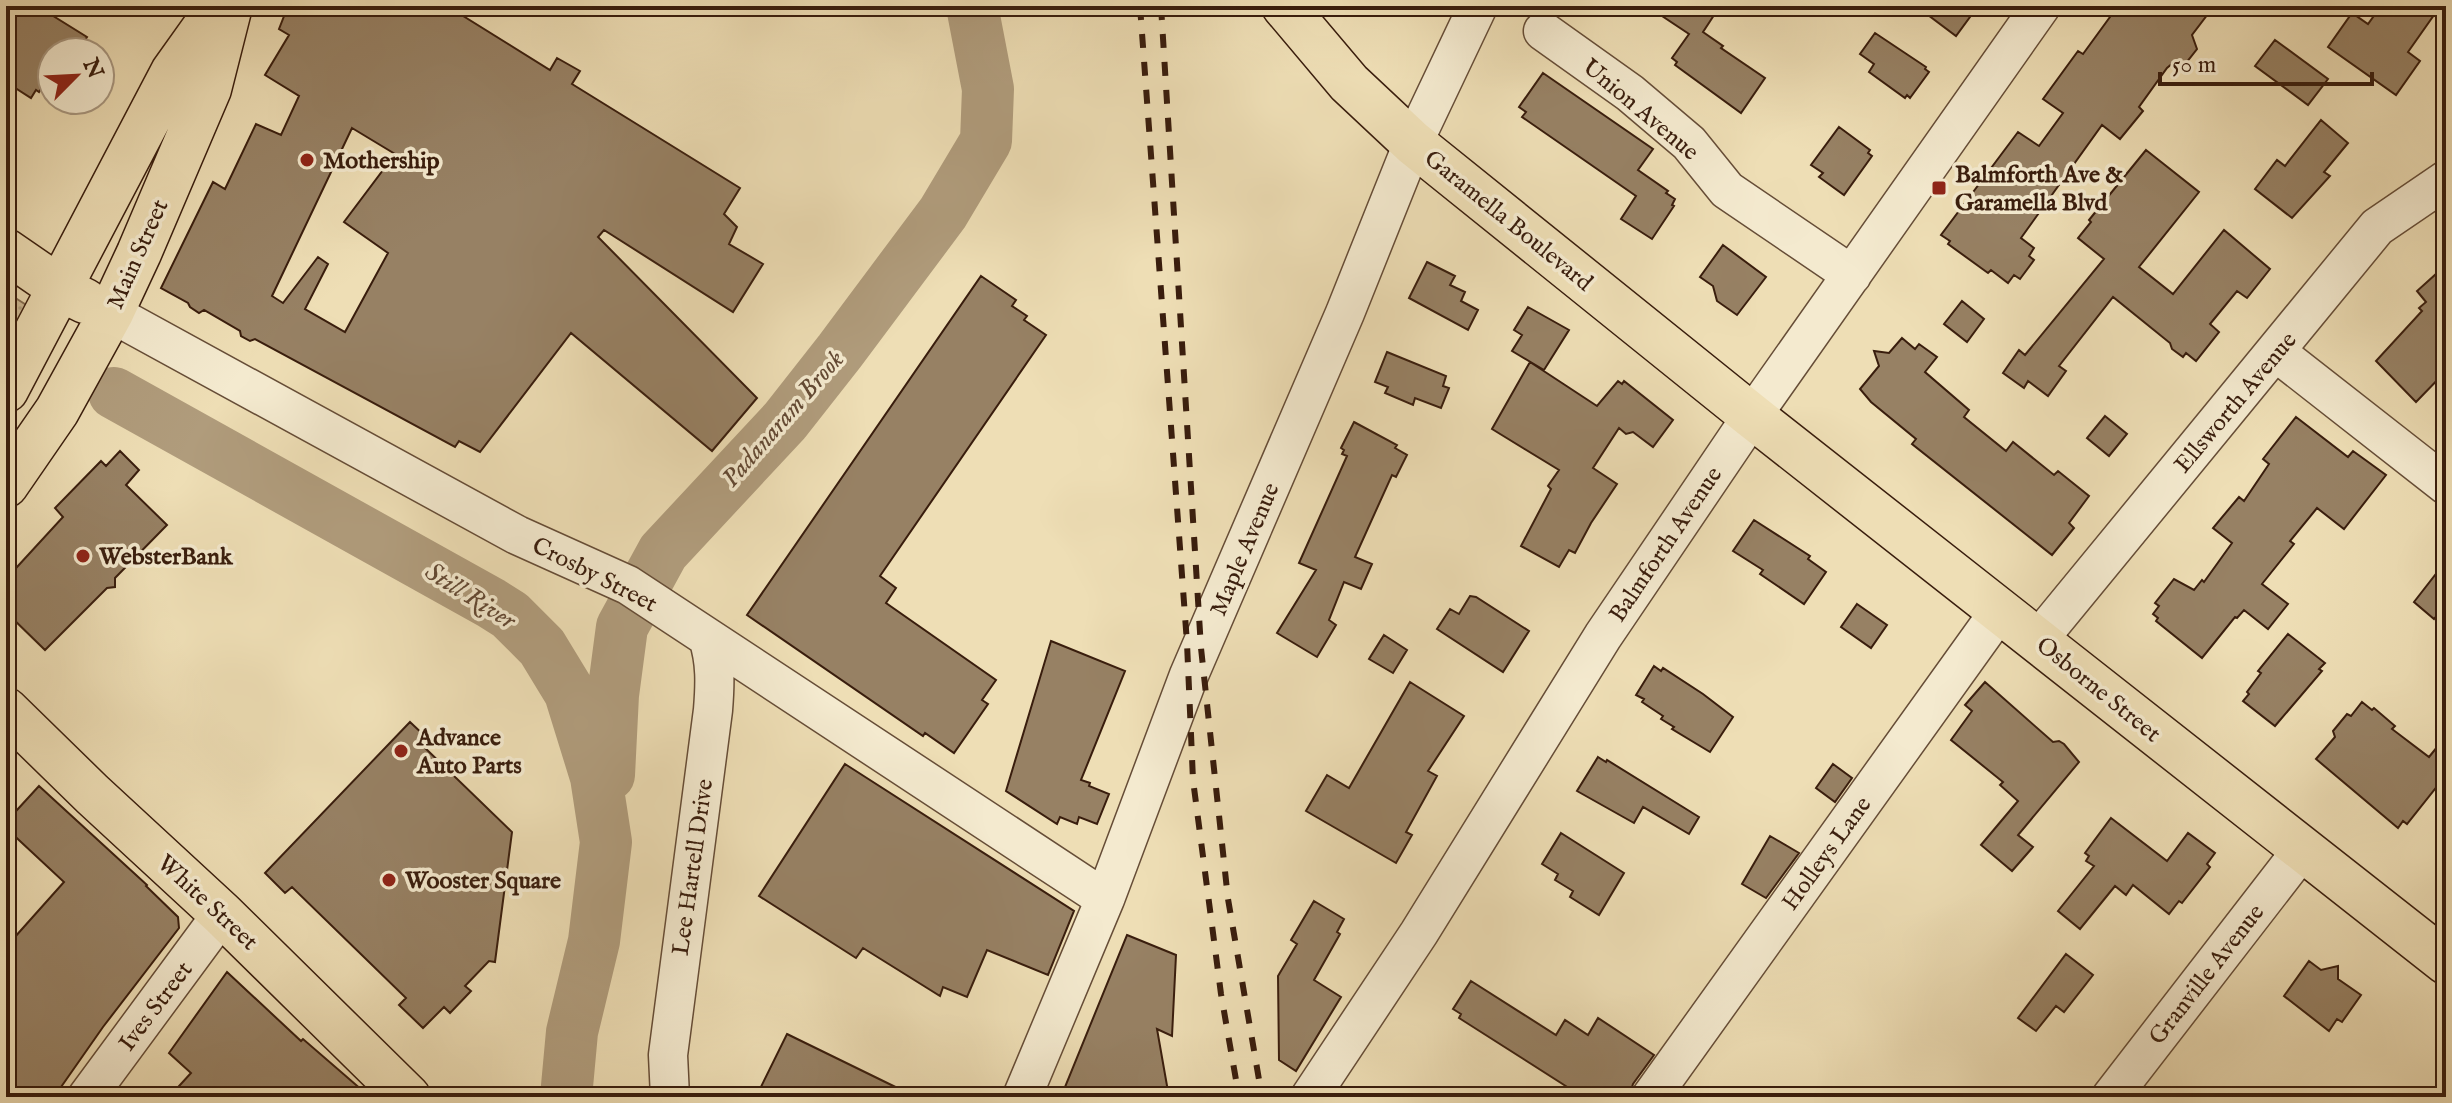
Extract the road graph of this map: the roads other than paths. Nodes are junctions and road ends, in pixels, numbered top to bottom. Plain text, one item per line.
1 (220, 6) edge
2 (230, 6) edge
3 (1284, 6) edge
4 (1478, 6) edge
5 (2041, 6) edge
6 (1543, 31) dead end
7 (1413, 143) junction
8 (2446, 180) edge
9 (6, 251) edge
10 (1852, 275) junction
11 (61, 289) junction
12 (111, 313) junction
13 (2276, 352) junction
14 (6, 390) edge
15 (1752, 416) junction
16 (6, 485) edge
17 (2446, 485) edge
18 (2001, 609) junction
19 (698, 632) junction
20 (2038, 640) junction
21 (6, 710) edge
22 (2302, 850) junction
23 (1105, 899) junction
24 (222, 914) junction
25 (2446, 962) edge
26 (87, 1097) edge
27 (408, 1097) edge
28 (670, 1097) edge
29 (1022, 1097) edge
30 (1310, 1097) edge
31 (1651, 1097) edge
32 (2111, 1097) edge

1 - 11 main road, Main Street
2 - 12 main road, Main Street
3 - 7 main road, Garamella Boulevard
4 - 7 street, Maple Avenue
5 - 10 street, Balmforth Avenue
6 - 10 street, Union Avenue
7 - 15 main road, Garamella Boulevard
7 - 23 street, Maple Avenue
8 - 13 street, Ellsworth Avenue
9 - 11 main road, Crosby Street
10 - 15 street, Balmforth Avenue
11 - 12 main road, Crosby Street
11 - 14 main road, Main Street
12 - 16 main road, Main Street
12 - 19 street, Crosby Street
13 - 17 street
13 - 20 street, Ellsworth Avenue
15 - 18 main road, Osborne Street
15 - 30 street, Balmforth Avenue
18 - 20 main road, Osborne Street
18 - 31 street, Holleys Lane
19 - 23 street, Crosby Street
19 - 28 street, Lee Hartell Drive
20 - 22 main road, Osborne Street
21 - 24 main road, White Street
22 - 25 main road, Osborne Street
22 - 32 street, Granville Avenue
23 - 29 street, Maple Avenue
24 - 26 street, Ives Street
24 - 27 main road, White Street

